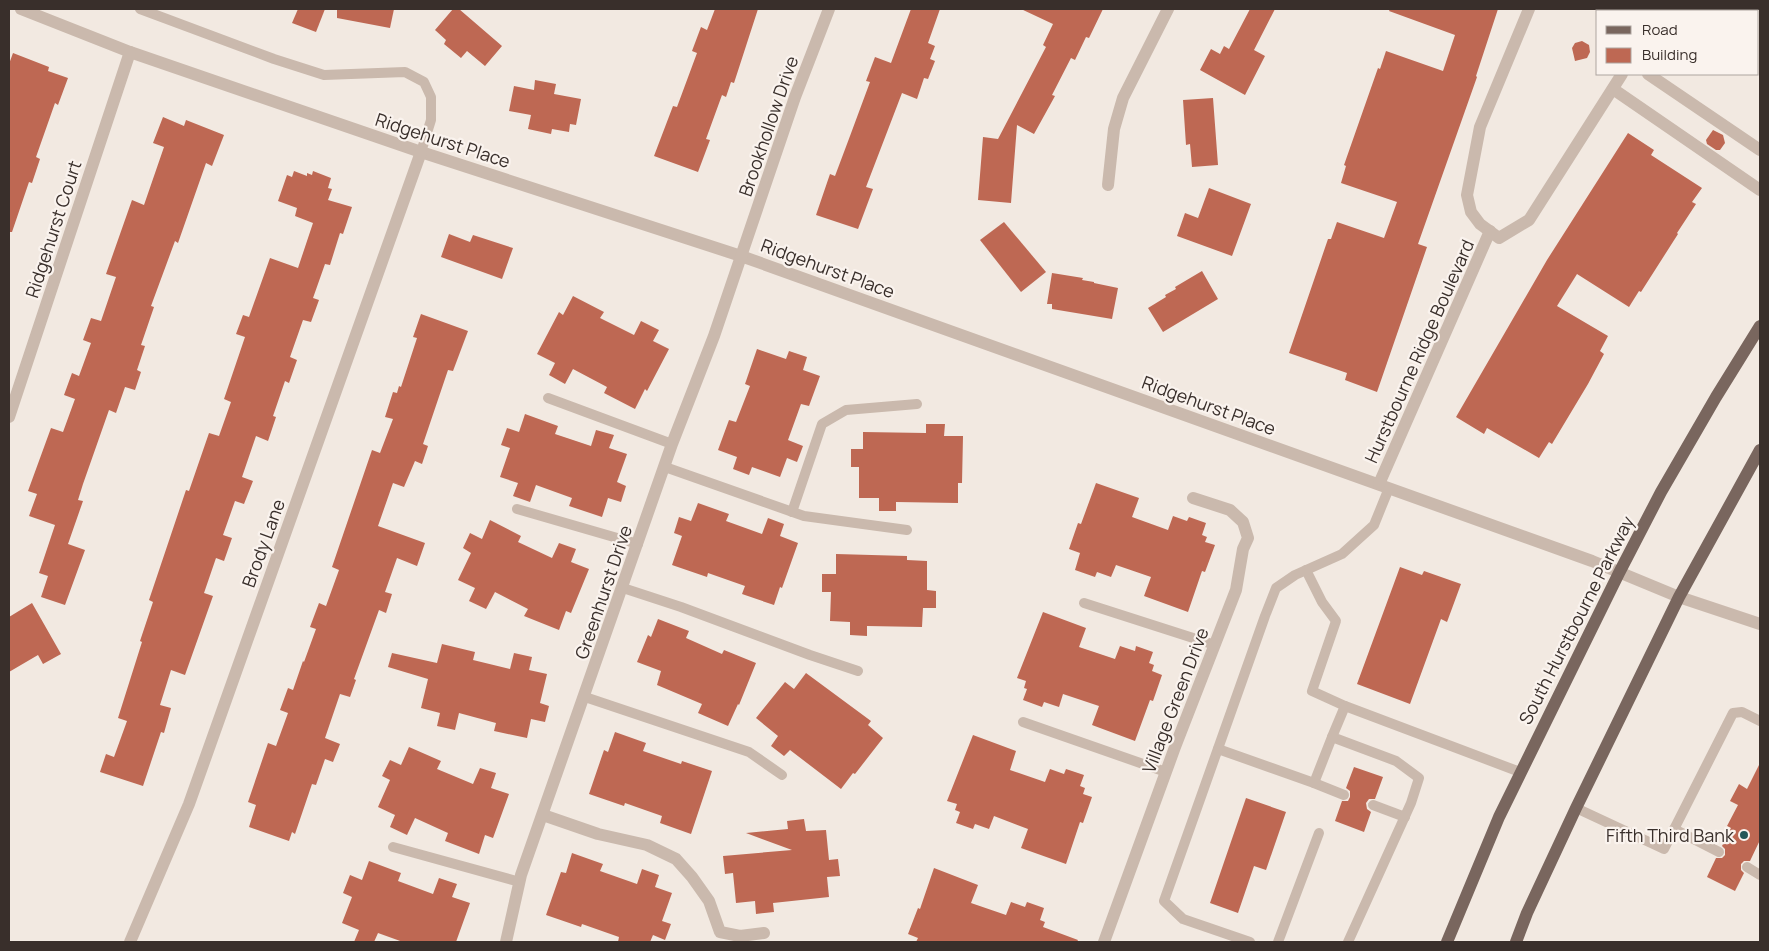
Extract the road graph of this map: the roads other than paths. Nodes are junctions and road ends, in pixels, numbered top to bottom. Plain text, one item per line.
1 (20, 9) edge
2 (140, 9) edge
3 (829, 9) edge
4 (1168, 9) edge
5 (1529, 9) edge
6 (130, 52) junction
7 (1621, 75) edge
8 (1649, 75) edge
9 (1613, 89) junction
10 (1760, 150) edge
11 (421, 152) junction
12 (1108, 185) dead end
13 (1760, 190) edge
14 (1490, 231) junction
15 (741, 256) junction
16 (1760, 326) edge
17 (548, 398) dead end
18 (917, 404) dead end
19 (9, 417) edge
20 (672, 444) junction
21 (1760, 450) edge
22 (665, 467) junction
23 (1384, 486) junction
24 (1192, 498) dead end
25 (517, 510) dead end
26 (792, 512) junction
27 (906, 530) dead end
28 (638, 544) junction
29 (1306, 570) junction
30 (1618, 573) junction
31 (623, 588) junction
32 (1679, 597) junction
33 (1084, 603) dead end
34 (1760, 624) edge
35 (1214, 645) junction
36 (858, 671) dead end
37 (585, 697) junction
38 (1345, 706) junction
39 (1760, 721) edge
40 (1023, 722) dead end
41 (1332, 737) junction
42 (1218, 749) junction
43 (1166, 772) junction
44 (1520, 772) junction
45 (782, 775) dead end
46 (1314, 784) junction
47 (1344, 795) dead end
48 (1373, 804) dead end
49 (1576, 808) junction
50 (542, 815) junction
51 (1405, 817) junction
52 (1674, 829) junction
53 (1319, 833) dead end
54 (393, 847) dead end
55 (1719, 852) dead end
56 (1747, 867) dead end
57 (1760, 875) edge
58 (520, 882) junction
59 (764, 933) dead end
60 (130, 942) edge
61 (506, 942) edge
62 (1104, 942) edge
63 (1250, 942) edge
64 (1278, 942) edge
65 (1348, 942) edge
66 (1447, 942) edge
67 (1516, 942) edge

1 - 6 street, Ridgehurst Place
2 - 11 lane
3 - 15 street, Brookhollow Drive
4 - 12 street
5 - 14 street, Hurstbourne Ridge Boulevard
6 - 11 street, Ridgehurst Place
6 - 19 street, Ridgehurst Court
7 - 9 street, Hurstbourne Ridge Boulevard
8 - 10 street
9 - 13 street
9 - 14 street, Hurstbourne Ridge Boulevard
11 - 15 street, Ridgehurst Place
11 - 60 street, Brody Lane
14 - 23 street, Hurstbourne Ridge Boulevard
15 - 20 street, Greenhurst Drive
15 - 23 street, Ridgehurst Place
16 - 30 main road, South Hurstbourne Parkway
17 - 20 lane
18 - 26 lane
20 - 22 street, Greenhurst Drive
21 - 32 main road
22 - 26 lane
22 - 28 street, Greenhurst Drive
23 - 29 lane
23 - 30 street, Ridgehurst Place
24 - 35 street, Village Green Drive
25 - 28 lane
26 - 27 lane
28 - 31 street, Greenhurst Drive
29 - 38 lane
29 - 42 lane
30 - 32 street, Ridgehurst Place
30 - 44 main road, South Hurstbourne Parkway
31 - 36 lane
31 - 37 street, Greenhurst Drive
32 - 34 street, Ridgehurst Place
32 - 49 main road
33 - 35 lane
35 - 43 street, Village Green Drive
37 - 45 lane
37 - 50 street, Greenhurst Drive
38 - 41 lane
38 - 44 lane
39 - 52 lane
40 - 43 lane
41 - 46 lane
41 - 51 lane
42 - 46 lane
42 - 63 lane
43 - 62 street, Village Green Drive
44 - 66 main road, South Hurstbourne Parkway
46 - 47 lane
48 - 51 lane
49 - 52 lane
49 - 67 main road
50 - 58 street, Greenhurst Drive
50 - 59 street
51 - 65 lane
52 - 55 lane
53 - 64 lane
54 - 58 lane
56 - 57 lane
58 - 61 street, Greenhurst Drive

